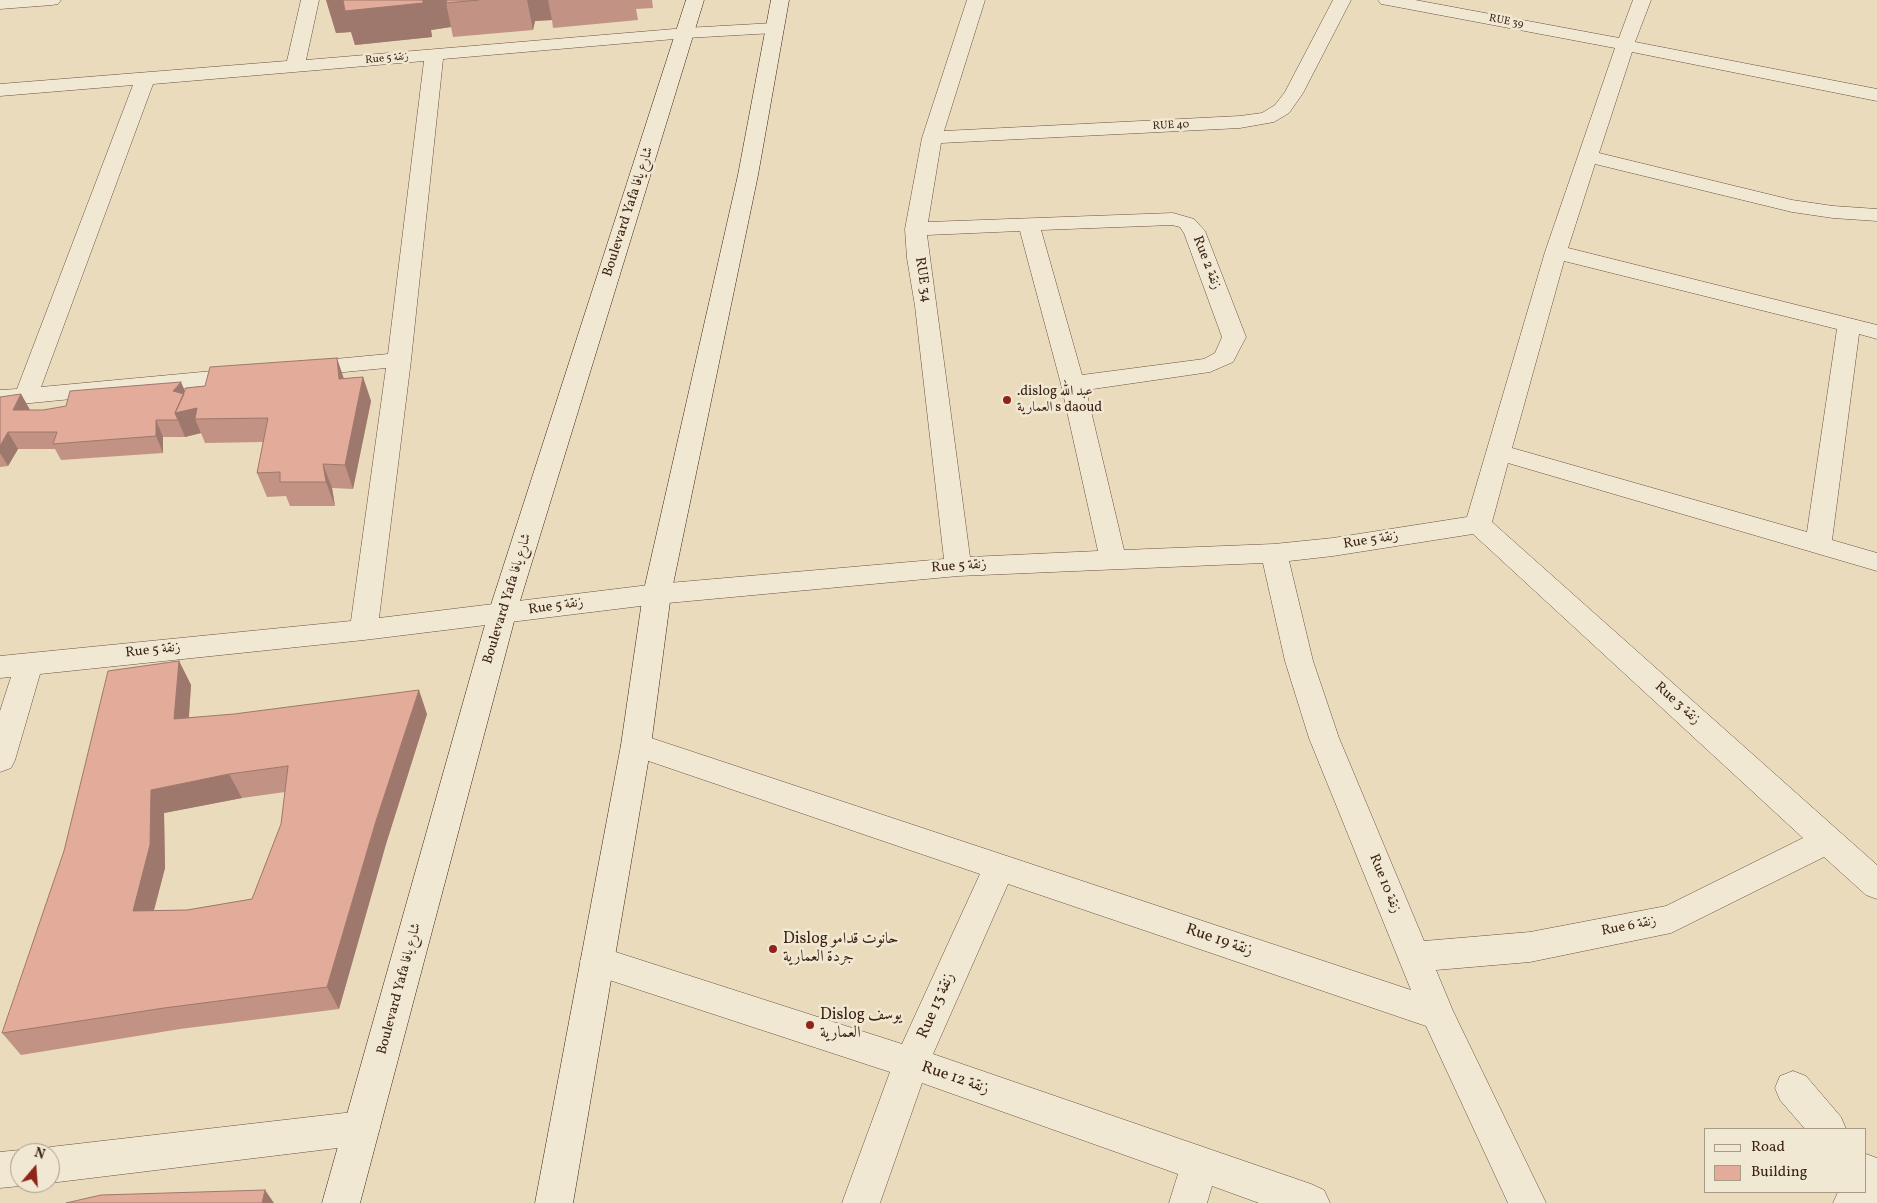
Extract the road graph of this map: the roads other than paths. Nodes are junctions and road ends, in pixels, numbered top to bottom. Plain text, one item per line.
1 (52, 0) edge
2 (310, 0) edge
3 (695, 0) edge
4 (780, 0) edge
5 (976, 0) edge
6 (1342, 0) edge
7 (1387, 0) edge
8 (1642, 0) edge
9 (1409, 2) edge
10 (0, 4) edge
11 (774, 28) junction
12 (686, 33) junction
13 (1625, 45) junction
14 (434, 55) junction
15 (295, 66) junction
16 (145, 80) junction
17 (0, 90) edge
18 (1877, 95) edge
19 (932, 138) junction
20 (1588, 156) junction
21 (1877, 215) edge
22 (1029, 226) junction
23 (916, 230) junction
24 (1556, 252) junction
25 (1849, 325) junction
26 (1877, 332) edge
27 (399, 360) junction
28 (1073, 384) junction
29 (26, 396) junction
30 (0, 398) edge
31 (1498, 452) junction
32 (1478, 524) junction
33 (1818, 544) junction
34 (1274, 552) junction
35 (1113, 559) junction
36 (1877, 562) edge
37 (958, 567) junction
38 (657, 594) junction
39 (502, 614) junction
40 (364, 630) junction
41 (30, 663) junction
42 (0, 667) edge
43 (636, 745) junction
44 (0, 760) edge
45 (1828, 840) junction
46 (999, 868) junction
47 (1877, 885) edge
48 (1414, 957) junction
49 (597, 961) junction
50 (1438, 1015) junction
51 (911, 1063) junction
52 (1793, 1088) dead end
53 (362, 1128) junction
54 (1827, 1128) edge
55 (60, 1164) edge
56 (1200, 1165) junction
57 (1867, 1173) edge
58 (1877, 1185) edge
59 (1877, 1198) edge
60 (341, 1203) edge
61 (554, 1203) edge
62 (861, 1203) edge
63 (1188, 1203) edge
64 (1311, 1203) edge
65 (1527, 1203) edge
66 (1852, 1203) edge

1 - 10 street
2 - 15 street
3 - 12 street, Boulevard Yafa شارع يافا
4 - 11 street
5 - 19 street, RUE 34
6 - 19 street, RUE 40
7 - 9 street, RUE 39
8 - 13 street
9 - 13 street, RUE 39
11 - 12 street, Rue 5 زنقة
11 - 38 street
12 - 14 street, Rue 5 زنقة
12 - 39 street, Boulevard Yafa شارع يافا
13 - 18 street, RUE 39
13 - 20 street
14 - 15 street, Rue 5 زنقة
14 - 27 street
15 - 16 street, Rue 5 زنقة
16 - 17 street, Rue 5 زنقة
16 - 29 street
19 - 23 street, RUE 34
20 - 21 street
20 - 24 street
22 - 23 street, Rue 2 زنقة
22 - 28 street
22 - 28 street, Rue 2 زنقة
23 - 37 street, RUE 34
24 - 25 street
24 - 31 street
25 - 26 street
25 - 33 street
27 - 29 street
27 - 40 street
28 - 35 street
29 - 30 street
31 - 32 street
31 - 33 street
32 - 34 street, Rue 5 زنقة
32 - 45 street, Rue 3 زنقة
33 - 36 street
34 - 35 street, Rue 5 زنقة
34 - 48 street, Rue 10 زنقة
35 - 37 street, Rue 5 زنقة
37 - 38 street, Rue 5 زنقة
38 - 39 street, Rue 5 زنقة
38 - 43 street
39 - 40 street, Rue 5 زنقة
39 - 53 street, Boulevard Yafa شارع يافا
40 - 41 street, Rue 5 زنقة
41 - 42 street, Rue 5 زنقة
41 - 44 street
43 - 46 street, Rue 19 زنقة
43 - 49 street
45 - 47 street, Rue 3 زنقة
45 - 48 street, Rue 6 زنقة
46 - 50 street, Rue 19 زنقة
46 - 51 street, Rue 13 زنقة
48 - 50 street, Rue 10 زنقة
49 - 51 street, Rue 12 زنقة
49 - 61 street
50 - 65 street, Rue 10 زنقة
51 - 56 street, Rue 12 زنقة
51 - 62 street, Rue 13 زنقة
52 - 54 street
53 - 55 street
53 - 60 street, Boulevard Yafa شارع يافا
56 - 63 street
56 - 64 street, Rue 12 زنقة
57 - 58 street
59 - 66 street

